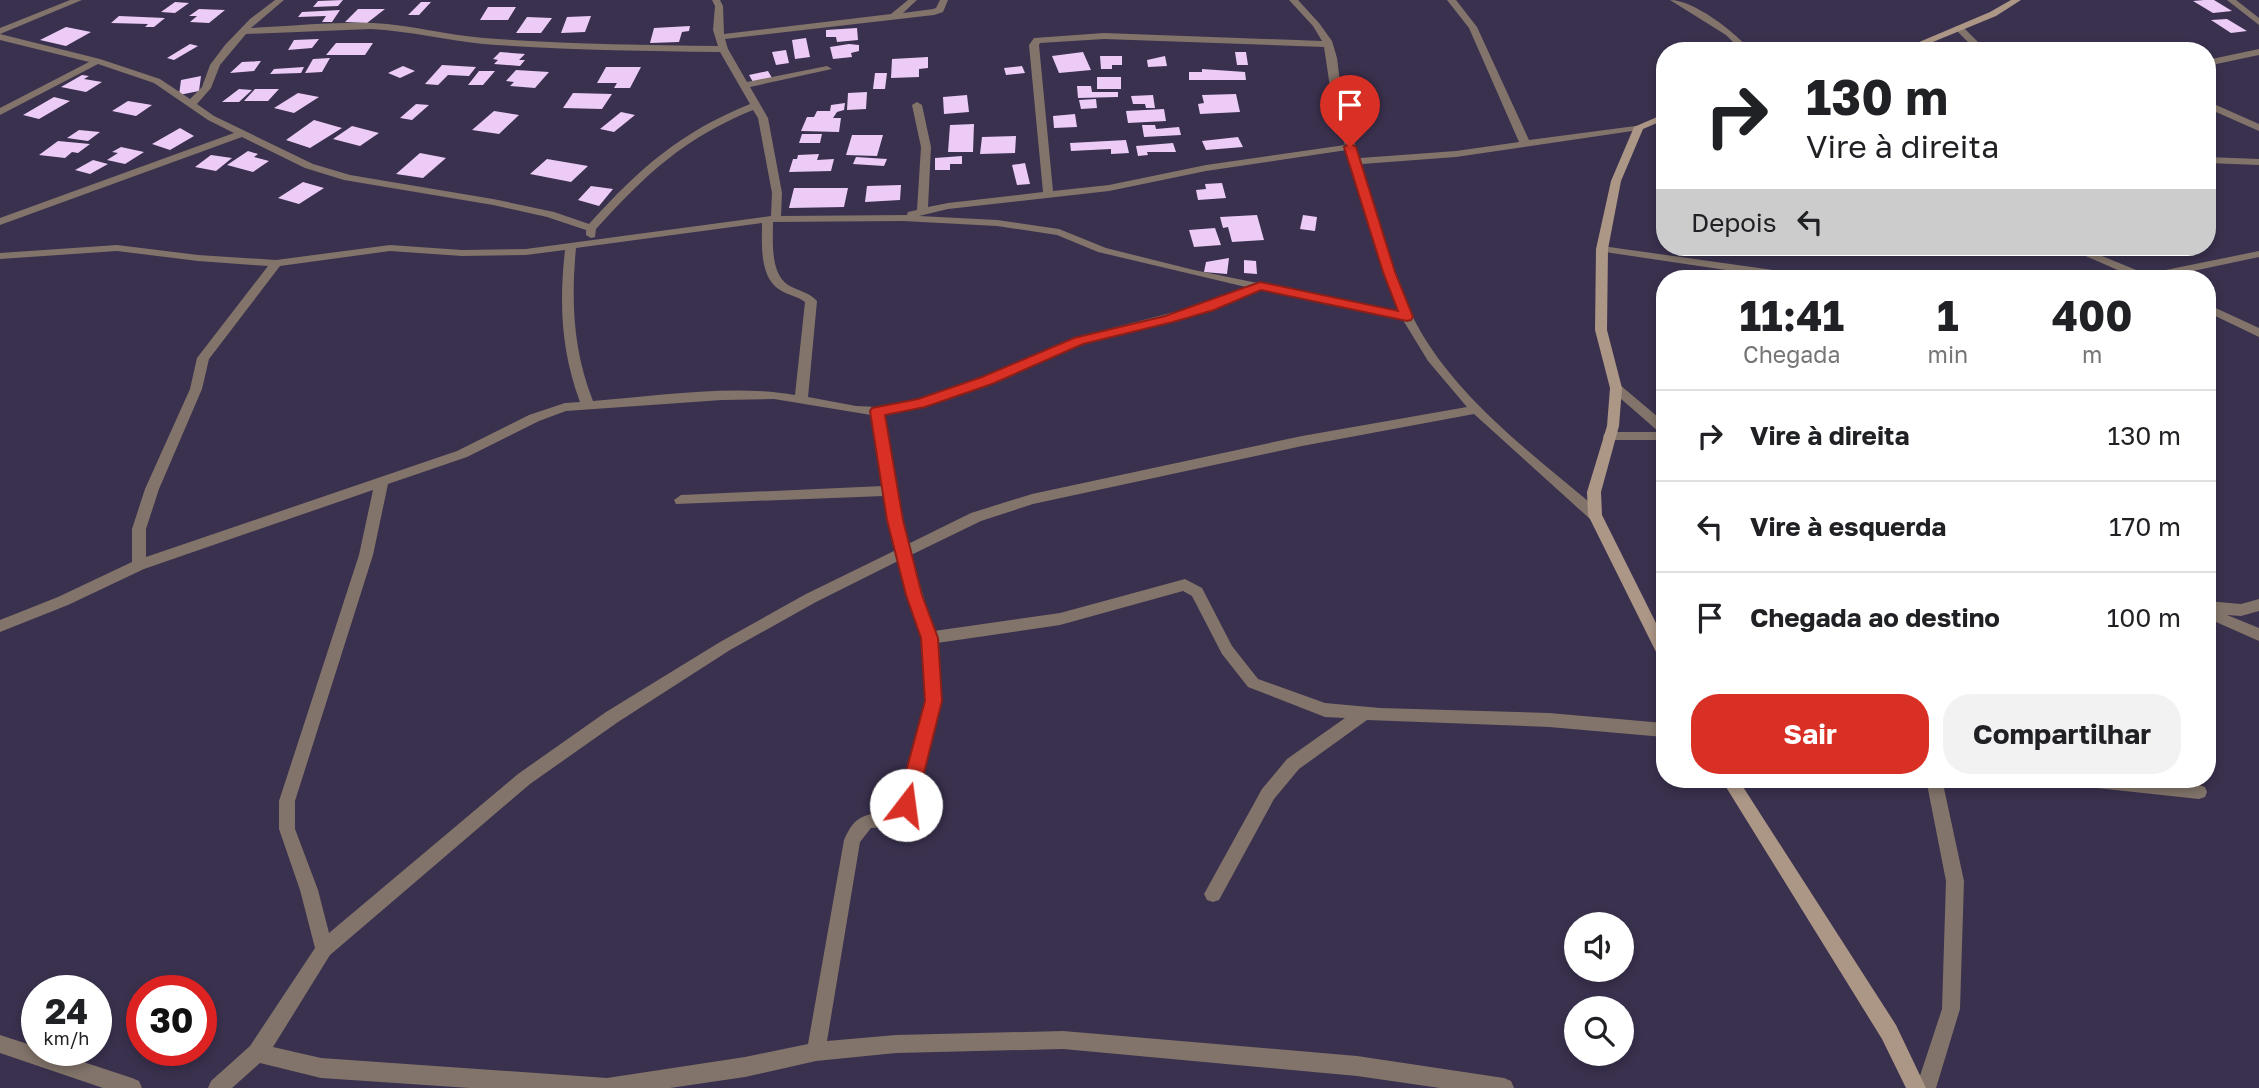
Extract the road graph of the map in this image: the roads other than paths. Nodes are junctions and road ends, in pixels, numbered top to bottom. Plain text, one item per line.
1 (78, 0) edge
2 (280, 0) edge
3 (716, 0) edge
4 (913, 0) edge
5 (944, 0) edge
6 (1293, 0) edge
7 (1451, 0) edge
8 (1674, 0) edge
9 (2017, 0) edge
10 (2231, 0) edge
11 (894, 16) junction
12 (2259, 22) edge
13 (1959, 29) junction
14 (0, 31) edge
15 (243, 31) junction
16 (0, 37) edge
17 (720, 37) junction
18 (1738, 42) edge
19 (1925, 42) edge
20 (1973, 42) edge
21 (1328, 44) junction
22 (723, 48) junction
23 (2259, 52) edge
24 (97, 61) junction
25 (2216, 61) edge
26 (827, 69) dead end
27 (746, 85) junction
28 (191, 104) junction
29 (917, 105) dead end
30 (757, 106) junction
31 (2216, 108) edge
32 (0, 112) edge
33 (1656, 120) edge
34 (1639, 127) junction
35 (2259, 128) edge
36 (244, 133) junction
37 (1525, 143) junction
38 (1350, 147) junction
39 (2216, 160) edge
40 (1356, 161) junction
41 (2259, 162) edge
42 (1048, 193) junction
43 (948, 206) junction
44 (922, 211) junction
45 (771, 218) junction
46 (903, 218) junction
47 (949, 220) junction
48 (0, 222) edge
49 (591, 228) junction
50 (590, 243) junction
51 (571, 247) junction
52 (1602, 249) junction
53 (2259, 254) edge
54 (0, 256) edge
55 (2092, 256) edge
56 (276, 263) junction
57 (1747, 270) edge
58 (2126, 270) edge
59 (2183, 270) edge
60 (1260, 286) junction
61 (2216, 312) edge
62 (1407, 317) junction
63 (2259, 333) edge
64 (1616, 388) junction
65 (801, 401) junction
66 (588, 405) junction
67 (1478, 409) junction
68 (877, 411) junction
69 (1656, 422) edge
70 (1656, 436) edge
71 (1609, 437) junction
72 (382, 481) junction
73 (890, 491) junction
74 (681, 500) dead end
75 (1595, 515) junction
76 (903, 551) junction
77 (139, 565) junction
78 (2259, 605) edge
79 (2216, 610) edge
80 (2216, 614) edge
81 (0, 626) edge
82 (2259, 635) edge
83 (929, 638) junction
84 (1656, 638) edge
85 (1365, 713) junction
86 (1656, 729) edge
87 (1735, 788) edge
88 (1936, 788) edge
89 (2162, 788) edge
90 (2199, 792) dead end
91 (1213, 894) dead end
92 (324, 949) junction
93 (0, 1044) edge
94 (816, 1052) junction
95 (257, 1053) junction
96 (132, 1088) edge
97 (218, 1088) edge
98 (607, 1088) edge
99 (1504, 1088) edge
100 (1916, 1088) edge
101 (1926, 1088) edge

1 - 14 street
2 - 15 street
3 - 17 street
4 - 11 street
5 - 11 street
6 - 21 street
7 - 37 street
8 - 18 street
9 - 13 street
10 - 12 street
11 - 17 street
13 - 19 street
13 - 20 street
15 - 22 street
15 - 28 street
16 - 24 street
17 - 22 street
21 - 38 street
21 - 42 street
22 - 27 street
23 - 25 street
24 - 28 street
24 - 32 street
26 - 27 street
27 - 30 street
28 - 36 street
29 - 44 street
30 - 45 street
30 - 49 street
31 - 35 street
33 - 34 street
34 - 37 street
34 - 52 street
36 - 48 street
36 - 49 street
37 - 40 street
38 - 40 street
38 - 42 street
39 - 41 street
40 - 62 street
42 - 43 street
43 - 44 street
43 - 47 street
44 - 46 street
45 - 46 street
45 - 50 street
45 - 65 street
46 - 47 street
47 - 60 street
49 - 50 street
50 - 51 street
51 - 56 street
51 - 66 street
52 - 57 street
52 - 64 street
53 - 59 street
54 - 56 street
55 - 58 street
56 - 77 street
60 - 62 street
60 - 68 street
61 - 63 street
62 - 67 street
64 - 69 street
64 - 71 street
65 - 66 street
65 - 68 street
66 - 72 street
67 - 75 street
67 - 76 street
68 - 73 street
70 - 71 street
71 - 75 street
72 - 77 street
72 - 92 street
73 - 74 street
73 - 76 street
75 - 84 street
76 - 83 street
76 - 92 street
77 - 81 street
78 - 79 street
80 - 82 street
83 - 85 street
83 - 94 street
85 - 86 street
85 - 91 street
87 - 100 street
88 - 101 street
89 - 90 street
92 - 95 street
93 - 96 street
94 - 98 street
94 - 99 street
95 - 97 street
95 - 98 street

